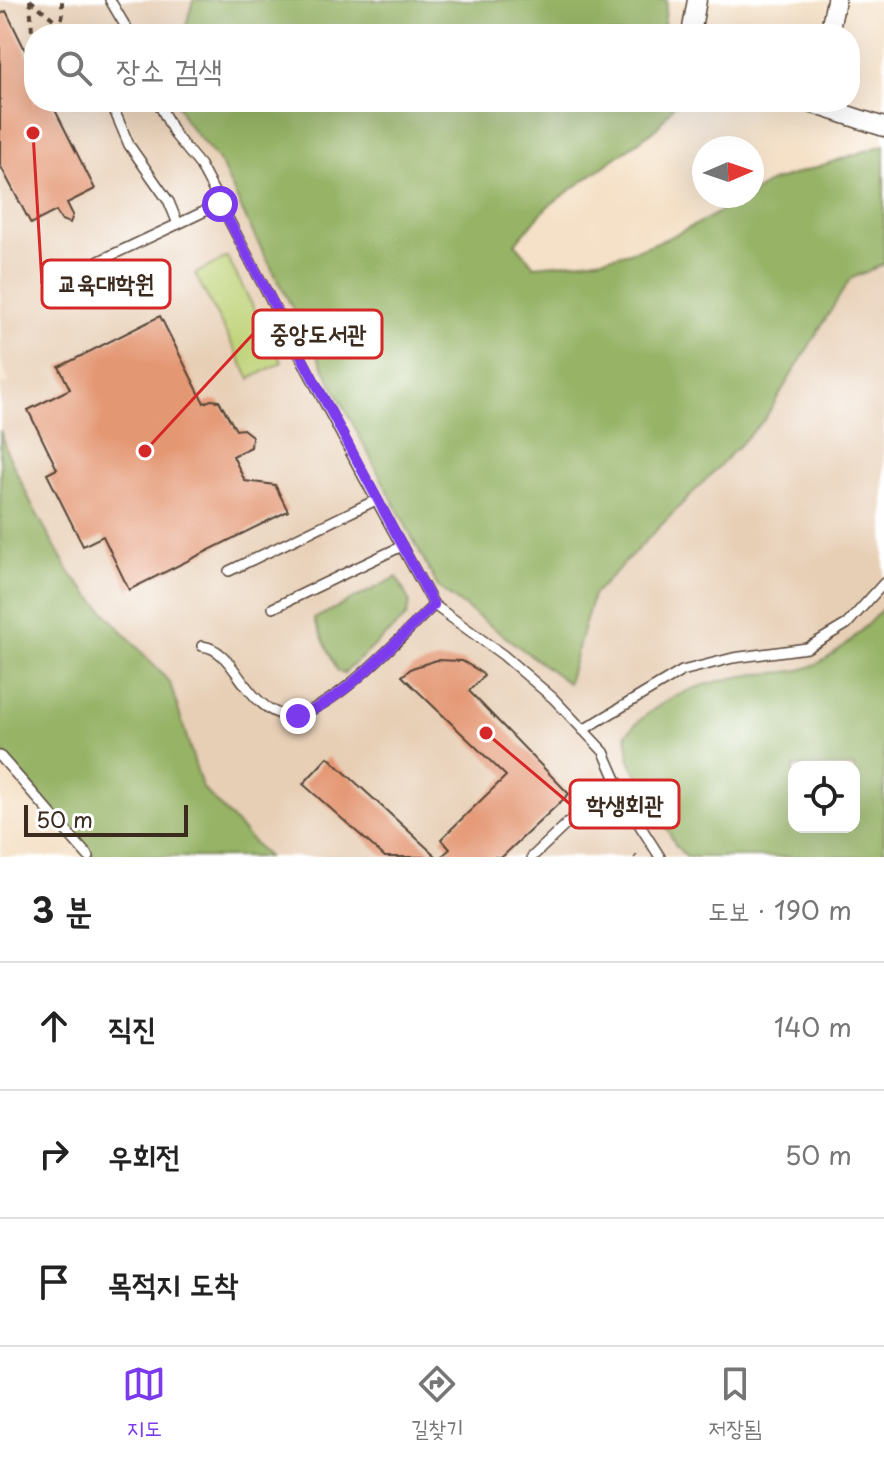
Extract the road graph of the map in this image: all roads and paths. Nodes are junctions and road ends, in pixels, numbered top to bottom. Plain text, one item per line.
1 (30, 0) edge
2 (62, 0) edge
3 (110, 0) edge
4 (697, 0) edge
5 (836, 0) edge
6 (32, 24) edge
7 (60, 24) edge
8 (62, 24) edge
9 (124, 24) edge
10 (693, 24) edge
11 (831, 24) edge
12 (115, 112) edge
13 (162, 112) edge
14 (840, 112) edge
15 (884, 127) edge
16 (220, 204) junction
17 (178, 224) junction
18 (82, 269) dead end
19 (376, 500) junction
20 (402, 546) junction
21 (229, 571) dead end
22 (884, 583) edge
23 (434, 605) junction
24 (273, 608) dead end
25 (202, 646) dead end
26 (583, 730) junction
27 (0, 756) edge
28 (615, 778) junction
29 (89, 857) edge
30 (532, 857) edge
31 (660, 857) edge

1 - 6 path
1 - 7 path
2 - 8 path
3 - 9 lane
4 - 10 street
5 - 11 street
12 - 17 lane
13 - 16 lane
14 - 15 street
16 - 17 lane
16 - 19 lane
17 - 18 lane
19 - 20 lane
19 - 21 lane
20 - 23 lane
20 - 24 lane
22 - 26 lane
23 - 25 lane
23 - 26 lane
26 - 28 lane
27 - 29 lane
28 - 30 lane
28 - 31 lane

